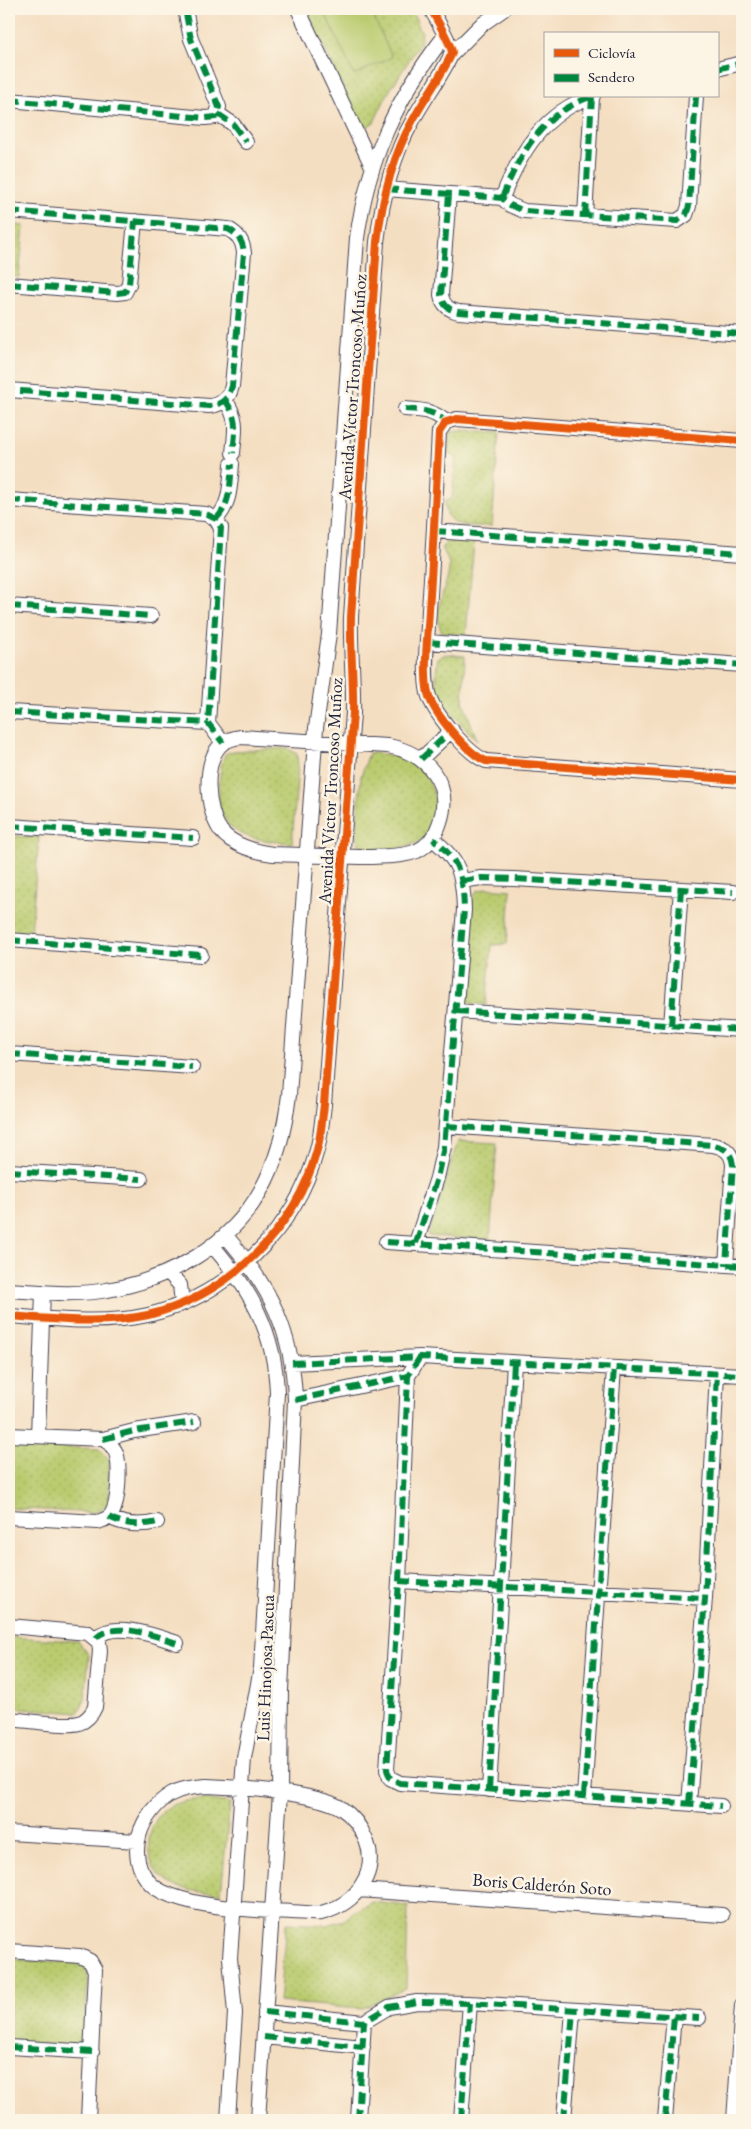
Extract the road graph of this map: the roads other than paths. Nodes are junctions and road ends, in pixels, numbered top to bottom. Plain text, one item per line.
1 (185, 9) edge
2 (298, 9) edge
3 (431, 9) edge
4 (504, 9) edge
5 (444, 37) junction
6 (450, 56) junction
7 (742, 62) edge
8 (718, 69) edge
9 (588, 98) edge
10 (592, 98) edge
11 (696, 98) edge
12 (9, 100) edge
13 (218, 114) junction
14 (246, 142) dead end
15 (372, 166) junction
16 (386, 188) junction
17 (449, 194) junction
18 (502, 198) junction
19 (9, 211) edge
20 (585, 216) junction
21 (135, 221) junction
22 (355, 268) junction
23 (375, 268) junction
24 (9, 284) edge
25 (742, 334) edge
26 (9, 390) edge
27 (225, 400) junction
28 (405, 409) dead end
29 (446, 422) junction
30 (742, 441) edge
31 (9, 500) edge
32 (216, 519) junction
33 (434, 531) junction
34 (742, 553) edge
35 (9, 606) edge
36 (151, 616) dead end
37 (428, 642) junction
38 (742, 665) edge
39 (9, 712) edge
40 (208, 723) junction
41 (452, 730) junction
42 (315, 741) junction
43 (223, 743) junction
44 (350, 744) junction
45 (421, 759) junction
46 (742, 780) edge
47 (9, 826) edge
48 (193, 838) dead end
49 (433, 838) junction
50 (306, 856) junction
51 (342, 857) junction
52 (462, 881) junction
53 (681, 889) junction
54 (733, 892) dead end
55 (9, 940) edge
56 (201, 955) dead end
57 (456, 1011) junction
58 (671, 1026) junction
59 (742, 1030) edge
60 (9, 1054) edge
61 (192, 1067) dead end
62 (446, 1126) junction
63 (9, 1171) edge
64 (141, 1179) dead end
65 (226, 1235) junction
66 (386, 1242) dead end
67 (416, 1243) junction
68 (212, 1245) junction
69 (248, 1261) junction
70 (726, 1265) junction
71 (742, 1266) edge
72 (168, 1272) junction
73 (235, 1272) junction
74 (9, 1290) edge
75 (43, 1292) junction
76 (182, 1303) junction
77 (9, 1316) edge
78 (42, 1318) junction
79 (420, 1357) junction
80 (514, 1362) junction
81 (292, 1363) junction
82 (614, 1368) junction
83 (717, 1374) junction
84 (742, 1375) edge
85 (408, 1376) junction
86 (295, 1400) junction
87 (194, 1422) dead end
88 (9, 1435) edge
89 (38, 1436) junction
90 (103, 1439) junction
91 (9, 1517) edge
92 (109, 1517) junction
93 (157, 1522) dead end
94 (399, 1581) junction
95 (502, 1587) junction
96 (599, 1592) junction
97 (705, 1598) junction
98 (9, 1626) edge
99 (96, 1638) junction
100 (177, 1643) dead end
101 (9, 1719) edge
102 (242, 1788) junction
103 (489, 1790) junction
104 (280, 1793) junction
105 (584, 1796) junction
106 (689, 1804) junction
107 (722, 1806) dead end
108 (9, 1833) edge
109 (137, 1841) junction
110 (358, 1890) junction
111 (234, 1906) junction
112 (273, 1910) junction
113 (722, 1915) dead end
114 (9, 1951) edge
115 (470, 2003) junction
116 (742, 2005) edge
117 (573, 2011) junction
118 (266, 2012) junction
119 (674, 2016) junction
120 (699, 2018) dead end
121 (364, 2022) junction
122 (264, 2037) junction
123 (9, 2047) edge
124 (363, 2047) junction
125 (92, 2052) junction
126 (88, 2120) edge
127 (228, 2120) edge
128 (258, 2120) edge
129 (358, 2120) edge
130 (461, 2120) edge
131 (564, 2120) edge
132 (665, 2120) edge
133 (734, 2120) edge

1 - 13 street
2 - 15 street
3 - 5 street
4 - 6 street, Avenida Víctor Troncoso Muñoz
5 - 6 street
5 - 15 street, Avenida Víctor Troncoso Muñoz
6 - 16 street, Avenida Víctor Troncoso Muñoz
7 - 8 street
9 - 18 street
10 - 20 street
11 - 20 street
12 - 13 street
13 - 14 street
15 - 22 street, Avenida Víctor Troncoso Muñoz
16 - 17 street
16 - 23 street, Avenida Víctor Troncoso Muñoz
17 - 18 street
17 - 25 street
18 - 20 street
19 - 21 street
21 - 24 street
21 - 27 street
22 - 23 street, Avenida Víctor Troncoso Muñoz
22 - 42 street, Avenida Víctor Troncoso Muñoz
23 - 44 street, Avenida Víctor Troncoso Muñoz
26 - 27 street
27 - 32 street
28 - 29 street
29 - 30 street
29 - 33 street
31 - 32 street
32 - 40 street
33 - 34 street
33 - 37 street
35 - 36 street
37 - 38 street
37 - 41 street
39 - 40 street
40 - 43 street
41 - 45 street
41 - 46 street
42 - 43 street, Avenida Víctor Troncoso Muñoz
42 - 44 street, Avenida Víctor Troncoso Muñoz
42 - 50 street, Avenida Víctor Troncoso Muñoz
43 - 50 street, Avenida Víctor Troncoso Muñoz
44 - 45 street, Avenida Víctor Troncoso Muñoz
44 - 51 street, Avenida Víctor Troncoso Muñoz
45 - 49 street, Avenida Víctor Troncoso Muñoz
47 - 48 street
49 - 51 street, Avenida Víctor Troncoso Muñoz
49 - 52 street
50 - 51 street, Avenida Víctor Troncoso Muñoz
50 - 65 street, Avenida Víctor Troncoso Muñoz
51 - 69 street, Avenida Víctor Troncoso Muñoz
52 - 53 street
52 - 57 street
53 - 54 street
53 - 58 street
55 - 56 street
57 - 58 street
57 - 62 street
58 - 59 street
60 - 61 street
62 - 67 street
62 - 70 street
63 - 64 street
65 - 68 street, Avenida Víctor Troncoso Muñoz
65 - 69 street, Luis Hinojosa Pascua
66 - 67 street
67 - 70 street
68 - 72 street, Avenida Víctor Troncoso Muñoz
68 - 73 street, Luis Hinojosa Pascua
69 - 73 street, Avenida Víctor Troncoso Muñoz
69 - 81 street, Luis Hinojosa Pascua
70 - 71 street
72 - 75 street, Avenida Víctor Troncoso Muñoz
72 - 76 street
73 - 76 street, Avenida Víctor Troncoso Muñoz
73 - 102 street, Luis Hinojosa Pascua
74 - 75 street, Avenida Víctor Troncoso Muñoz
75 - 78 street
76 - 78 street, Avenida Víctor Troncoso Muñoz
77 - 78 street, Avenida Víctor Troncoso Muñoz
78 - 89 street
79 - 80 street
79 - 81 street
79 - 85 street
80 - 82 street
80 - 95 street
81 - 86 street, Luis Hinojosa Pascua
82 - 83 street
82 - 96 street
83 - 84 street
83 - 97 street
85 - 86 street
85 - 94 street
86 - 104 street, Luis Hinojosa Pascua
87 - 90 street
88 - 89 street
89 - 90 street
90 - 92 street
91 - 92 street
92 - 93 street
94 - 95 street
94 - 103 street
95 - 96 street
95 - 103 street
96 - 97 street
96 - 105 street
97 - 106 street
98 - 99 street
99 - 100 street
99 - 101 street
102 - 104 street
102 - 109 street
102 - 111 street, Luis Hinojosa Pascua
103 - 105 street
104 - 110 street
104 - 112 street, Luis Hinojosa Pascua
105 - 106 street
106 - 107 street
108 - 109 street
109 - 111 street
110 - 112 street
110 - 113 street, Boris Calderón Soto
111 - 112 street
111 - 127 street, Luis Hinojosa Pascua
112 - 118 street, Luis Hinojosa Pascua
114 - 125 street
115 - 117 street
115 - 121 street
115 - 130 street
116 - 133 street
117 - 119 street
117 - 131 street
118 - 121 street
118 - 122 street, Luis Hinojosa Pascua
119 - 120 street
119 - 132 street
121 - 124 street
122 - 124 street
122 - 128 street, Luis Hinojosa Pascua
123 - 125 street
124 - 129 street
125 - 126 street

